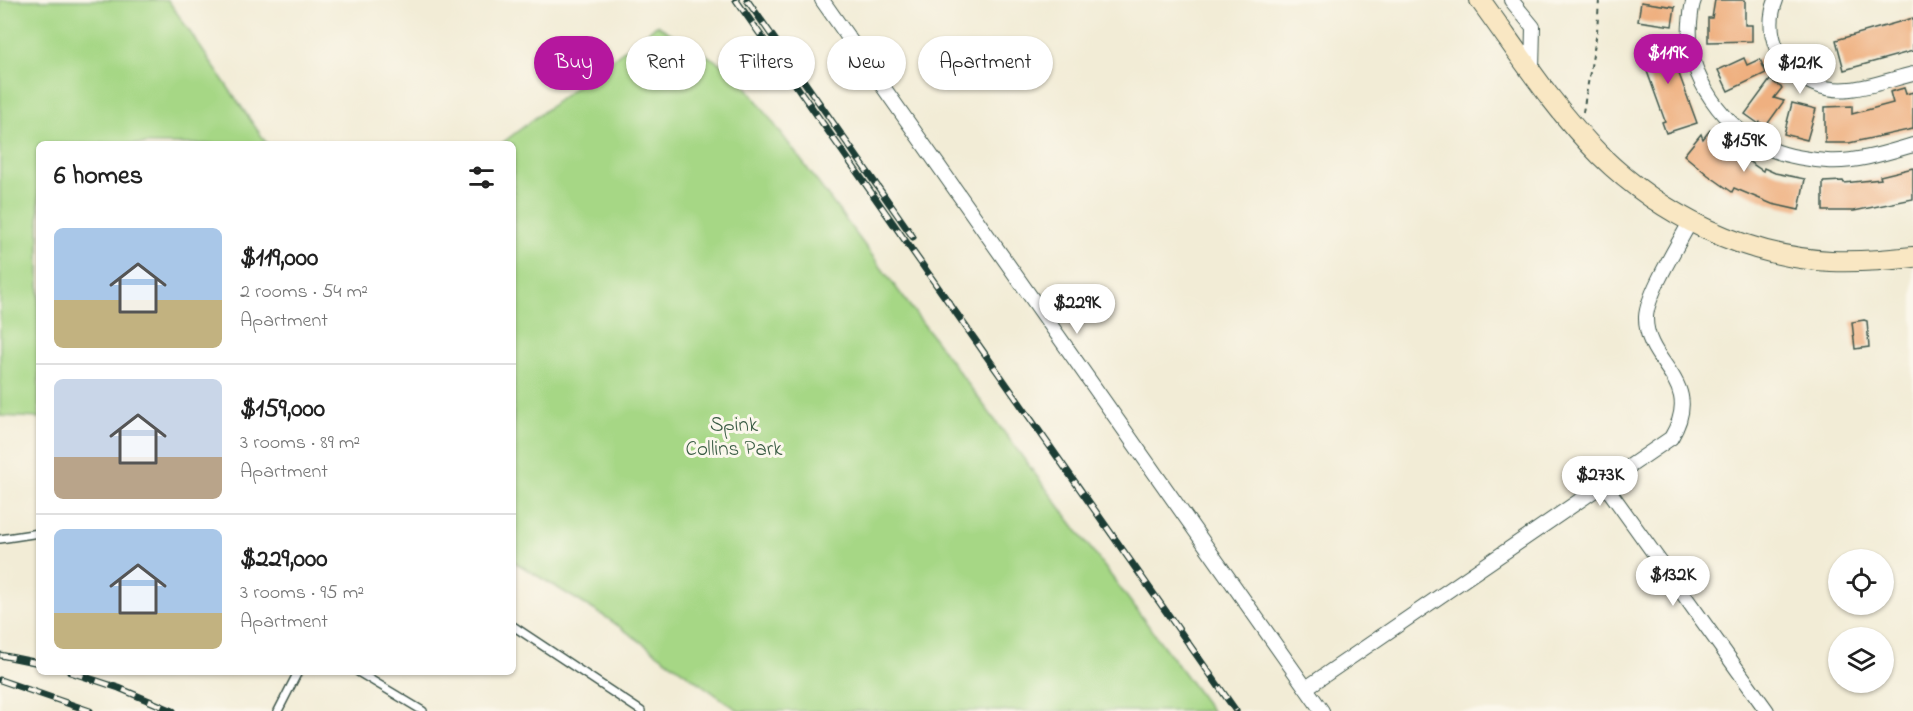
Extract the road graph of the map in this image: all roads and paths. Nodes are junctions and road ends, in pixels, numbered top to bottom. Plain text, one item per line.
1 (822, 0) edge
2 (1480, 0) edge
3 (1511, 0) edge
4 (1599, 0) edge
5 (1694, 0) edge
6 (1776, 0) edge
7 (1532, 70) junction
8 (1913, 74) edge
9 (1584, 136) junction
10 (1913, 145) edge
11 (1690, 222) junction
12 (1913, 257) edge
13 (1605, 485) junction
14 (36, 533) edge
15 (0, 539) edge
16 (516, 628) edge
17 (296, 675) edge
18 (363, 675) edge
19 (1306, 688) junction
20 (278, 711) edge
21 (423, 711) edge
22 (641, 711) edge
23 (1322, 711) edge
24 (1767, 711) edge

1 - 19 street
2 - 7 main road
3 - 7 street
4 - 9 path
5 - 10 street
6 - 8 street
7 - 9 main road
9 - 11 main road
11 - 12 main road
11 - 13 street
13 - 19 street
13 - 24 street
14 - 15 lane
16 - 22 lane
17 - 20 lane
18 - 21 lane
19 - 23 street

